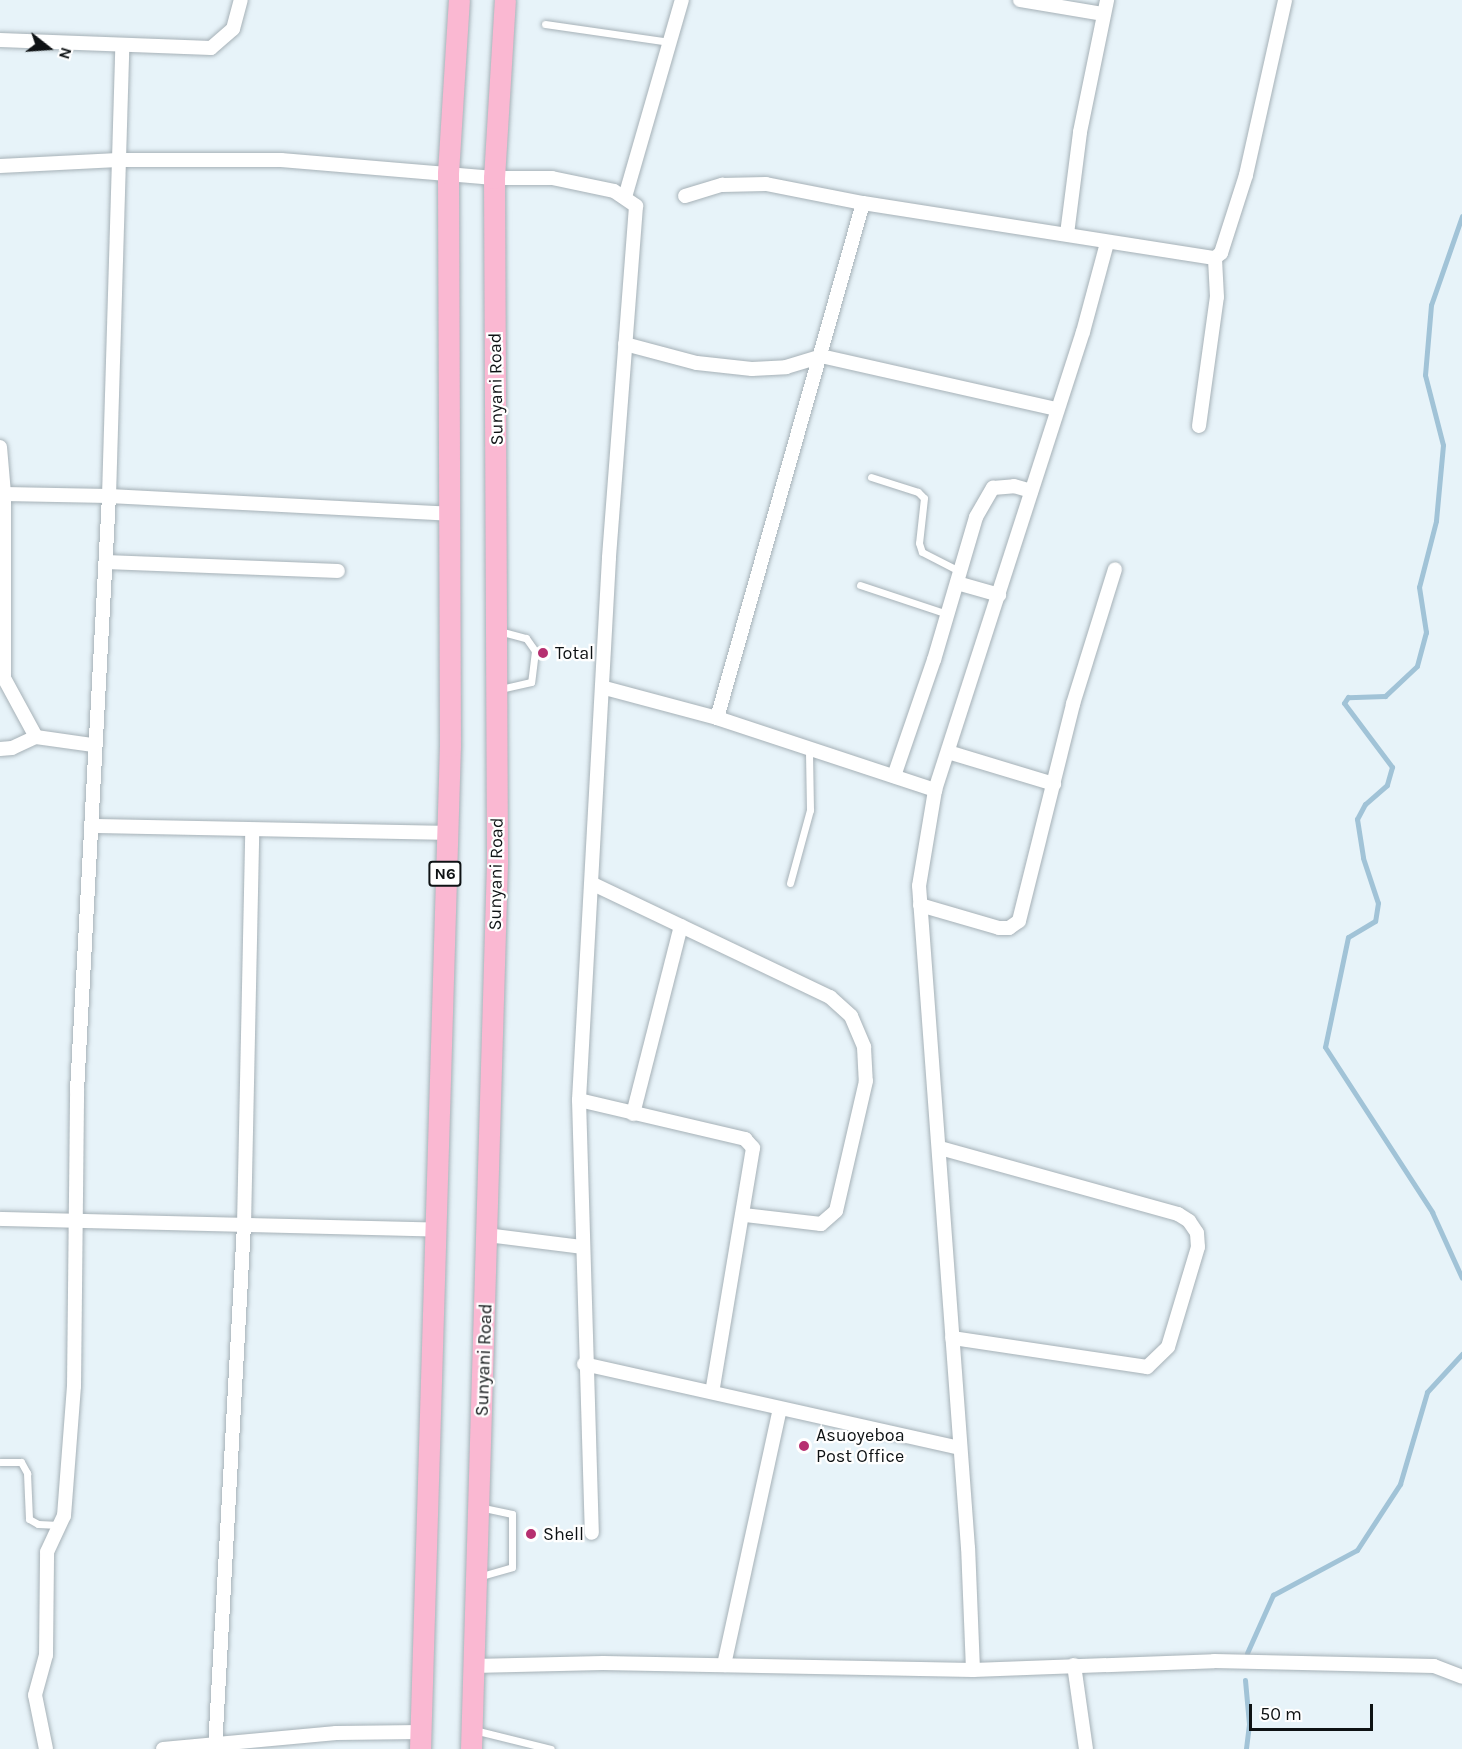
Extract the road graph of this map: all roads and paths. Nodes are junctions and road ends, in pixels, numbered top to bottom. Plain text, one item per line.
1 (241, 0) edge
2 (459, 0) edge
3 (505, 0) edge
4 (682, 0) edge
5 (1020, 0) edge
6 (1285, 0) edge
7 (1105, 7) edge
8 (545, 24) dead end
9 (0, 40) edge
10 (672, 43) junction
11 (122, 47) junction
12 (118, 160) junction
13 (0, 166) edge
14 (448, 173) junction
15 (494, 178) junction
16 (625, 196) junction
17 (685, 196) dead end
18 (862, 203) junction
19 (1067, 234) junction
20 (1107, 243) junction
21 (1215, 258) junction
22 (625, 344) junction
23 (821, 357) junction
24 (1056, 409) junction
25 (1199, 426) dead end
26 (0, 447) edge
27 (870, 477) dead end
28 (1031, 491) junction
29 (4, 494) junction
30 (109, 496) junction
31 (450, 514) junction
32 (106, 562) junction
33 (1115, 569) dead end
34 (338, 572) dead end
35 (958, 577) junction
36 (860, 585) dead end
37 (999, 595) junction
38 (947, 614) junction
39 (499, 631) junction
40 (605, 688) junction
41 (499, 689) junction
42 (717, 718) junction
43 (36, 737) junction
44 (93, 745) junction
45 (0, 749) edge
46 (809, 750) junction
47 (948, 752) junction
48 (894, 776) junction
49 (1054, 784) junction
50 (935, 790) junction
51 (91, 826) junction
52 (252, 831) junction
53 (445, 833) junction
54 (790, 883) dead end
55 (593, 884) junction
56 (920, 905) junction
57 (681, 926) junction
58 (579, 1100) junction
59 (633, 1114) junction
60 (940, 1148) junction
61 (744, 1215) junction
62 (0, 1219) edge
63 (75, 1221) junction
64 (244, 1226) junction
65 (436, 1230) junction
66 (487, 1235) junction
67 (582, 1247) junction
68 (952, 1338) junction
69 (585, 1364) junction
70 (712, 1392) junction
71 (780, 1409) junction
72 (960, 1448) junction
73 (0, 1462) edge
74 (478, 1506) junction
75 (62, 1525) junction
76 (592, 1533) dead end
77 (476, 1578) junction
78 (724, 1665) junction
79 (1074, 1665) junction
80 (473, 1666) junction
81 (973, 1670) junction
82 (1462, 1677) edge
83 (471, 1739) edge
84 (420, 1741) edge
85 (215, 1746) edge
86 (46, 1749) edge
87 (163, 1749) edge
88 (551, 1749) edge
89 (1086, 1749) edge

1 - 11 street
2 - 14 main road, N6
3 - 15 main road, Sunyani Road
4 - 10 street
5 - 7 street
6 - 21 street
7 - 19 street
8 - 10 lane
9 - 11 street
10 - 16 street
11 - 12 street
12 - 13 street
12 - 14 street
12 - 30 street
14 - 15 street
14 - 31 main road, N6
15 - 16 street
15 - 39 main road, Sunyani Road
16 - 22 street
17 - 18 street
18 - 19 street
18 - 23 street
19 - 20 street
20 - 21 street
20 - 24 street
21 - 25 street
22 - 23 street
22 - 40 street
23 - 24 street
23 - 42 street
24 - 28 street
26 - 29 street
27 - 35 lane
28 - 35 street
28 - 37 street
29 - 30 street
29 - 43 street
30 - 31 street
30 - 32 street
31 - 53 main road, N6
32 - 34 street
32 - 44 street
33 - 49 street
35 - 37 street
35 - 38 street
36 - 38 lane
37 - 47 street
38 - 48 street
39 - 41 main road, Sunyani Road
39 - 41 lane
40 - 42 street
40 - 55 street
41 - 66 main road, Sunyani Road
42 - 46 street
43 - 44 street
43 - 45 street
44 - 51 street
46 - 48 street
46 - 54 lane
47 - 49 street
47 - 50 street
48 - 50 street
49 - 56 street
50 - 56 street
51 - 52 street
51 - 63 street
52 - 53 street
52 - 64 street
53 - 65 main road, N6
55 - 57 street
55 - 58 street
56 - 60 street
57 - 59 street
57 - 61 street
58 - 59 street
58 - 67 street
59 - 61 street
60 - 68 street
60 - 68 street
61 - 70 street
62 - 63 street
63 - 64 street
63 - 75 street
64 - 65 street
64 - 85 street
65 - 84 main road, N6
66 - 67 street
66 - 74 main road, Sunyani Road
67 - 69 street
68 - 72 street
69 - 70 street
69 - 76 street
70 - 71 street
71 - 72 street
71 - 78 street
72 - 81 street
73 - 75 lane
74 - 77 main road, Sunyani Road
74 - 77 lane
75 - 86 street
77 - 80 main road, Sunyani Road
78 - 80 street
78 - 81 street
79 - 81 street
79 - 82 street
79 - 89 street
80 - 83 main road, Sunyani Road
83 - 88 lane
84 - 85 street
85 - 87 street

